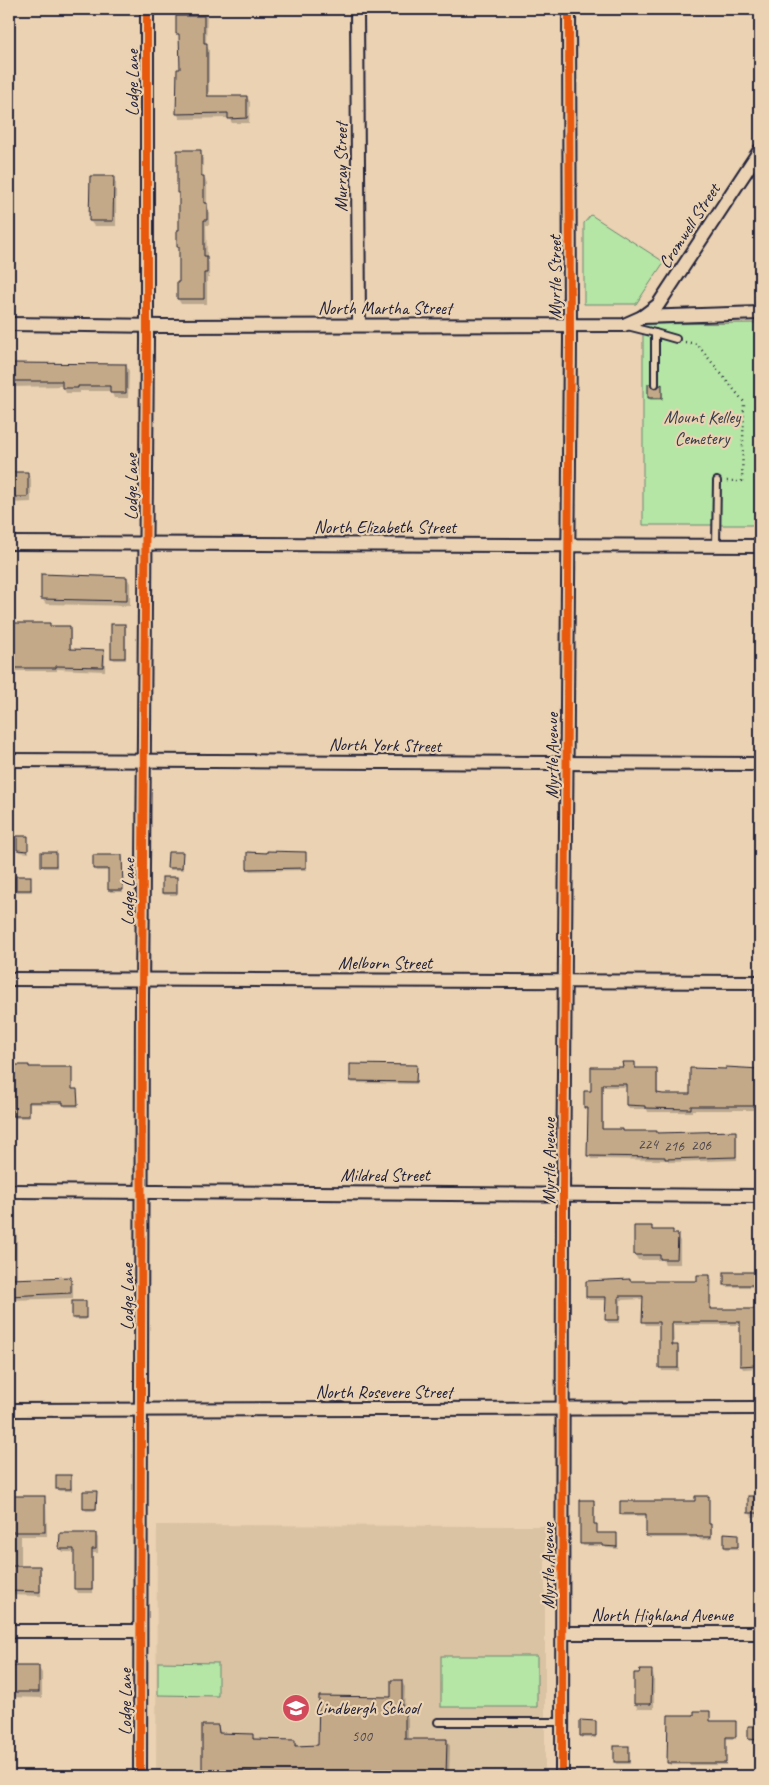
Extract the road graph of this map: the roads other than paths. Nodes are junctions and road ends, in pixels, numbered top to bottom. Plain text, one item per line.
1 (147, 9) edge
2 (357, 9) edge
3 (569, 9) edge
4 (760, 150) edge
5 (760, 314) edge
6 (642, 317) junction
7 (9, 324) edge
8 (570, 325) junction
9 (624, 325) junction
10 (147, 326) junction
11 (359, 326) junction
12 (655, 334) junction
13 (676, 339) road end
14 (655, 384) dead end
15 (717, 481) road end
16 (9, 543) edge
17 (146, 543) junction
18 (569, 545) junction
19 (716, 546) junction
20 (760, 546) edge
21 (9, 760) edge
22 (144, 760) junction
23 (567, 764) junction
24 (760, 764) edge
25 (9, 979) edge
26 (142, 979) junction
27 (565, 982) junction
28 (760, 982) edge
29 (9, 1191) edge
30 (142, 1192) junction
31 (563, 1194) junction
32 (760, 1196) edge
33 (760, 1408) edge
34 (563, 1409) junction
35 (9, 1410) edge
36 (141, 1410) junction
37 (9, 1631) edge
38 (140, 1631) junction
39 (563, 1632) junction
40 (760, 1633) edge
41 (438, 1722) dead end
42 (562, 1722) junction
43 (140, 1776) edge
44 (562, 1776) edge

1 - 10 street, Lodge Lane
2 - 11 street, Murray Street
3 - 8 street, Myrtle Street
4 - 6 street, Cromwell Street
5 - 6 street, North Martha Street
6 - 9 street, North Martha Street
7 - 10 street, North Martha Street
8 - 9 street, North Martha Street
8 - 11 street, North Martha Street
8 - 18 street, Myrtle Street
9 - 12 lane
10 - 11 street, North Martha Street
10 - 17 street, Lodge Lane
12 - 13 lane
12 - 14 lane
15 - 19 lane
16 - 17 street, North Elizabeth Street
17 - 18 street, North Elizabeth Street
17 - 22 street, Lodge Lane
18 - 19 street, North Elizabeth Street
18 - 23 street, Myrtle Avenue
19 - 20 street, North Elizabeth Street
21 - 22 street, North York Street
22 - 23 street, North York Street
22 - 26 street, Lodge Lane
23 - 24 street, North York Street
23 - 27 street, Myrtle Avenue
25 - 26 street, Melborn Street
26 - 27 street, Melborn Street
26 - 30 street, Lodge Lane
27 - 28 street, Melborn Street
27 - 31 street, Myrtle Avenue
29 - 30 street, Mildred Street
30 - 31 street, Mildred Street
30 - 36 street, Lodge Lane
31 - 32 street, Mildred Street
31 - 34 street, Myrtle Avenue
33 - 34 street, North Rosevere Street
34 - 36 street, North Rosevere Street
34 - 39 street, Myrtle Avenue
35 - 36 street, North Rosevere Street
36 - 38 street, Lodge Lane
37 - 38 street
38 - 43 street, Lodge Lane
39 - 40 street, North Highland Avenue
39 - 42 street, Myrtle Avenue
41 - 42 lane
42 - 44 street, Myrtle Avenue

